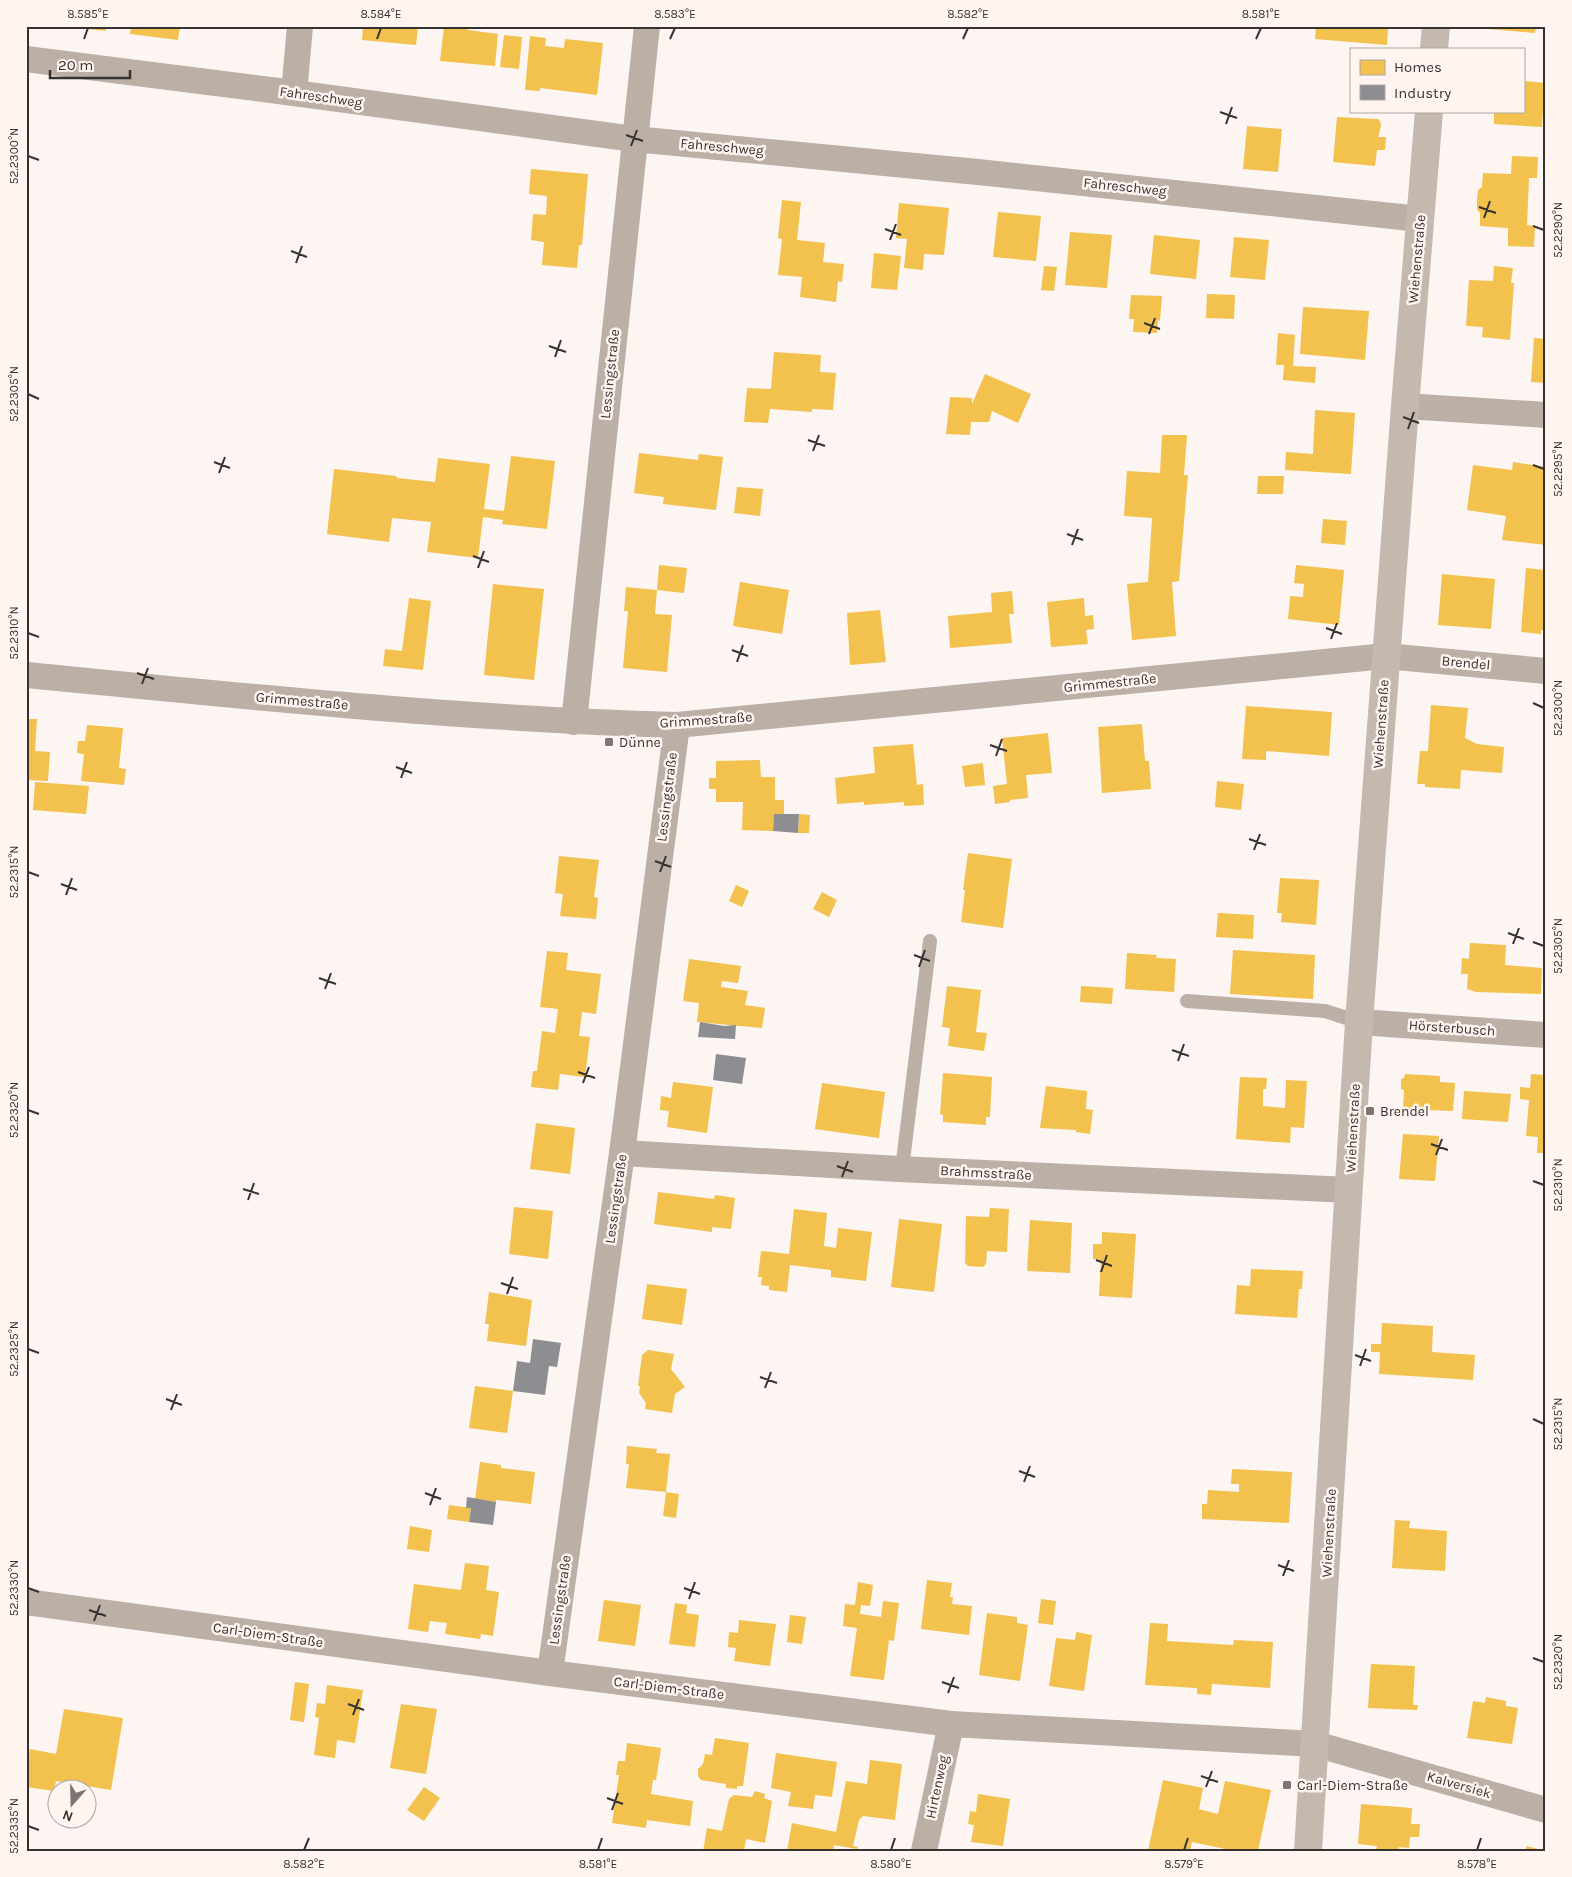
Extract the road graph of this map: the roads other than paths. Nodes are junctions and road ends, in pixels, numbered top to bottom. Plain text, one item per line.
1 (300, 26) edge
2 (646, 26) edge
3 (1436, 26) edge
4 (1434, 48) edge
5 (26, 59) edge
6 (294, 93) junction
7 (1429, 112) edge
8 (634, 139) junction
9 (1420, 219) junction
10 (1405, 406) junction
11 (1546, 415) edge
12 (1386, 656) junction
13 (1546, 671) edge
14 (26, 675) edge
15 (574, 722) junction
16 (677, 724) junction
17 (930, 940) dead end
18 (1187, 1001) dead end
19 (1359, 1022) junction
20 (1546, 1035) edge
21 (622, 1153) junction
22 (902, 1169) junction
23 (1349, 1190) junction
24 (26, 1602) edge
25 (550, 1673) junction
26 (951, 1724) junction
27 (1315, 1744) junction
28 (1546, 1810) edge
29 (924, 1851) edge
30 (1308, 1851) edge

1 - 6 street
2 - 8 street, Lessingstraße
3 - 4 street
5 - 6 street, Fahreschweg
6 - 8 street, Fahreschweg
7 - 9 street, Wiehenstraße
8 - 9 street, Fahreschweg
8 - 15 street, Lessingstraße
9 - 10 street, Wiehenstraße
10 - 11 street
10 - 12 street, Wiehenstraße
12 - 13 street, Brendel
12 - 16 street, Grimmestraße
12 - 19 street, Wiehenstraße
14 - 15 street, Grimmestraße
15 - 16 street, Grimmestraße
16 - 21 street, Lessingstraße
17 - 22 lane
18 - 19 lane
19 - 20 street, Hörsterbusch
19 - 23 street, Wiehenstraße
21 - 22 street, Brahmsstraße
21 - 25 street, Lessingstraße
22 - 23 street, Brahmsstraße
23 - 27 street, Wiehenstraße
24 - 25 street, Carl-Diem-Straße
25 - 26 street, Carl-Diem-Straße
26 - 27 street, Carl-Diem-Straße
26 - 29 street, Hirtenweg
27 - 28 street, Kalversiek
27 - 30 street, Wiehenstraße

